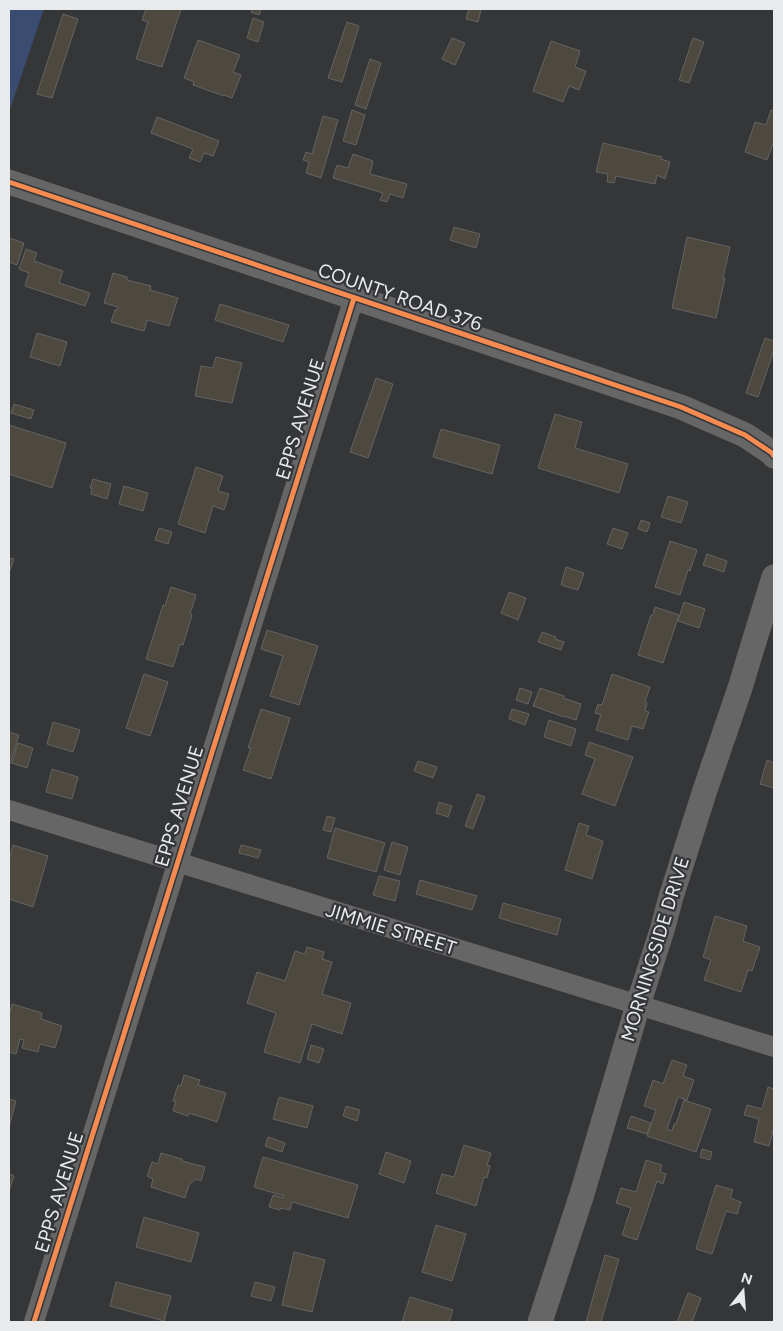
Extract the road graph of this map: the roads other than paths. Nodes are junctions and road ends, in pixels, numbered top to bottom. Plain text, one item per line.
1 (9, 182) edge
2 (354, 298) junction
3 (774, 456) edge
4 (774, 577) edge
5 (9, 810) edge
6 (177, 863) junction
7 (638, 1004) junction
8 (774, 1047) edge
9 (34, 1322) edge
10 (540, 1322) edge

1 - 2 street, COUNTY ROAD 376
2 - 3 street, COUNTY ROAD 376
2 - 6 street, EPPS AVENUE
4 - 7 street, MORNINGSIDE DRIVE
5 - 6 street, JIMMIE STREET
6 - 7 street, JIMMIE STREET
6 - 9 street, EPPS AVENUE
7 - 8 street, JIMMIE STREET
7 - 10 street, MORNINGSIDE DRIVE

